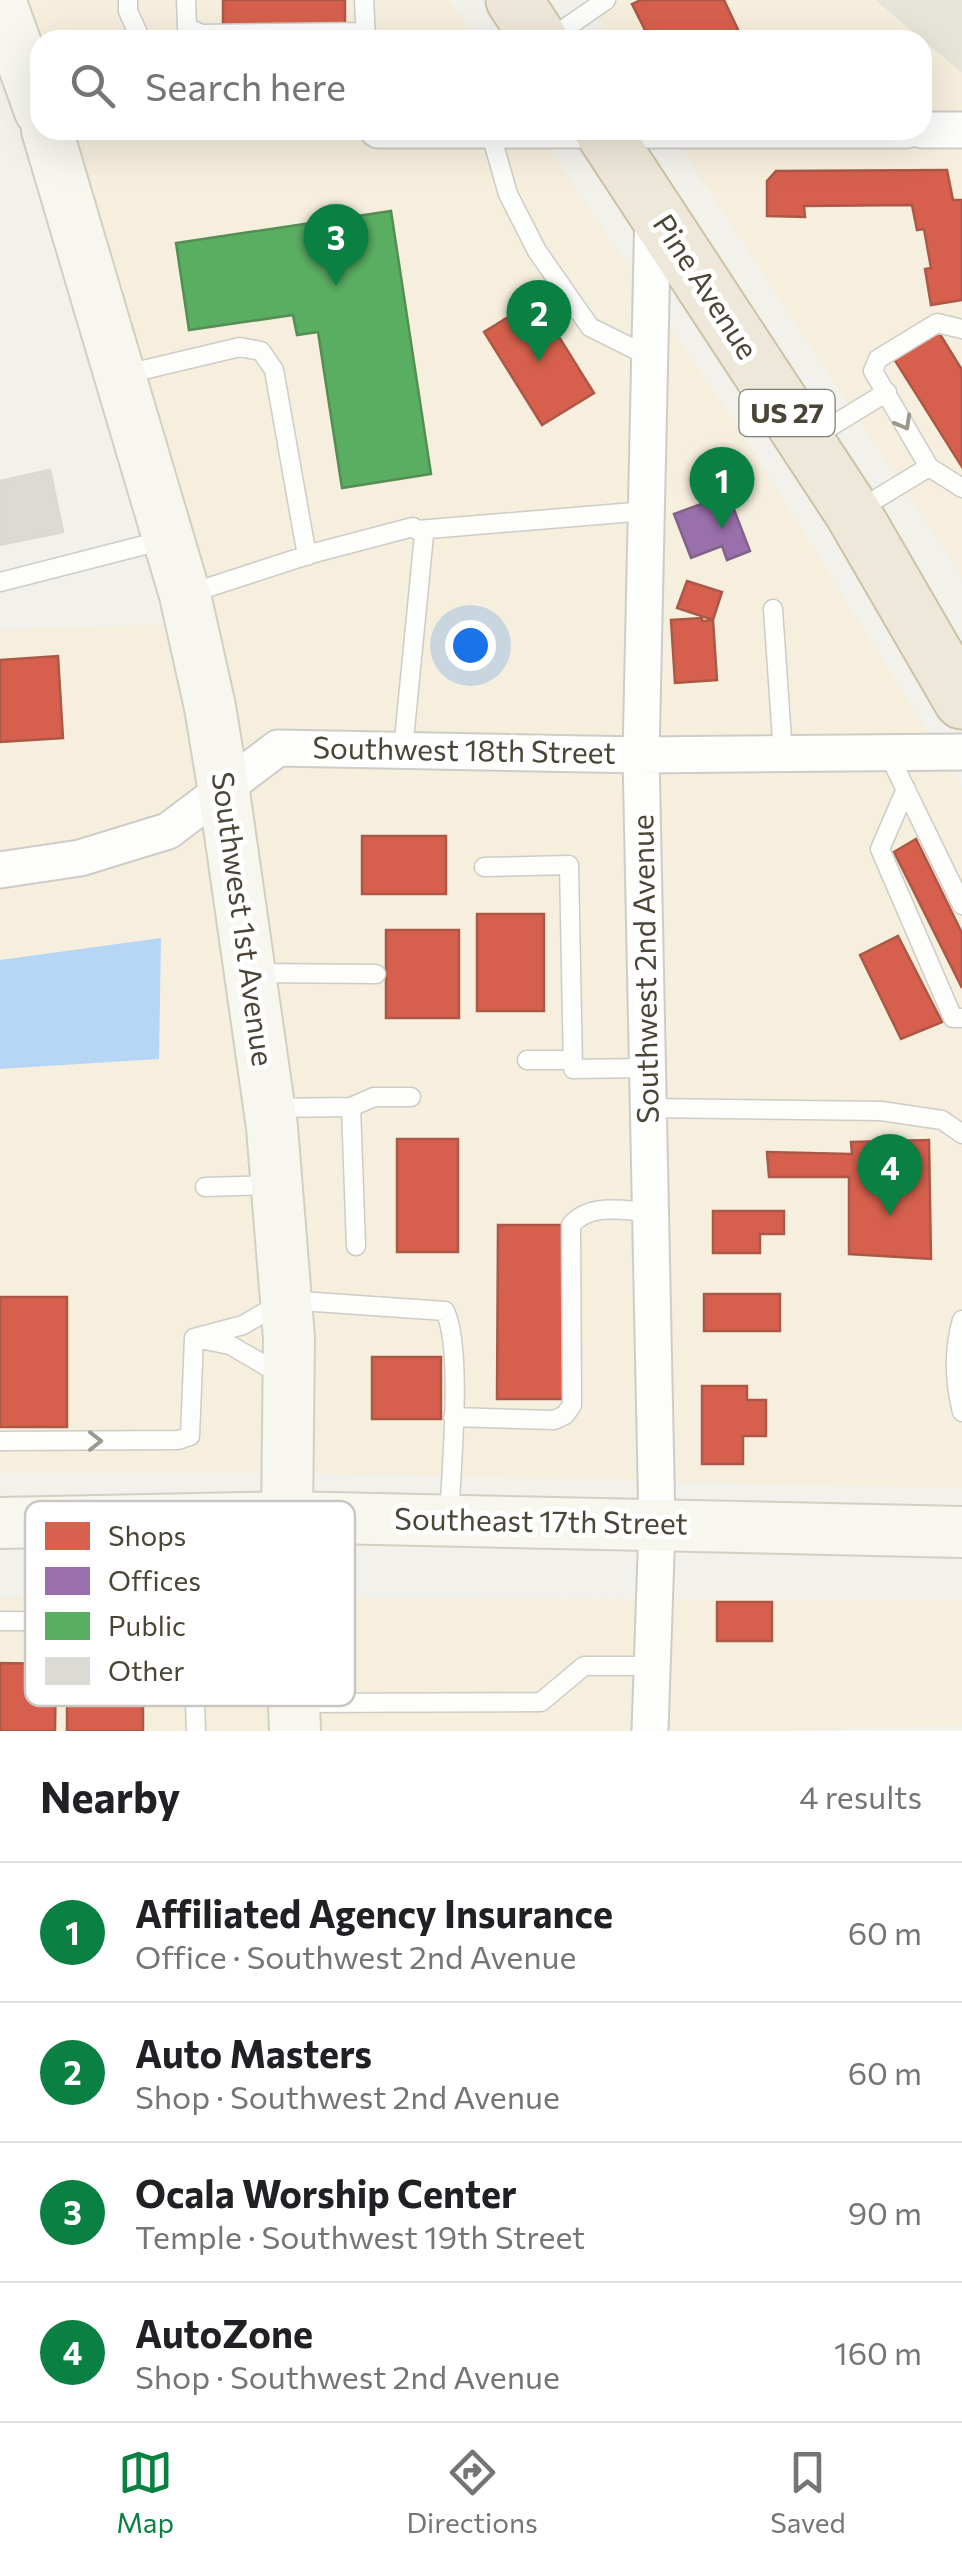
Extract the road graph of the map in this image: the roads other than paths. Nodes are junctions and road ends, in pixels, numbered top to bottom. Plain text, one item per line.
1 (0, 0) edge
2 (186, 0) edge
3 (364, 0) edge
4 (514, 0) edge
5 (606, 0) edge
6 (128, 6) edge
7 (137, 30) edge
8 (194, 30) edge
9 (366, 30) edge
10 (536, 30) edge
11 (560, 30) edge
12 (30, 83) edge
13 (932, 130) edge
14 (962, 130) edge
15 (49, 140) edge
16 (493, 140) edge
17 (609, 140) edge
18 (653, 206) junction
19 (962, 329) edge
20 (650, 357) junction
21 (119, 375) junction
22 (886, 392) junction
23 (806, 441) junction
24 (929, 467) junction
25 (962, 488) edge
26 (646, 512) junction
27 (853, 513) junction
28 (416, 530) junction
29 (168, 539) junction
30 (307, 556) junction
31 (0, 582) edge
32 (185, 595) junction
33 (773, 610) dead end
34 (962, 701) edge
35 (403, 750) junction
36 (888, 752) junction
37 (962, 752) edge
38 (641, 754) junction
39 (783, 754) junction
40 (906, 789) junction
41 (224, 792) junction
42 (484, 867) dead end
43 (0, 870) edge
44 (962, 905) edge
45 (250, 973) junction
46 (376, 974) dead end
47 (962, 1018) edge
48 (527, 1060) dead end
49 (573, 1060) junction
50 (648, 1068) junction
51 (411, 1097) dead end
52 (351, 1107) junction
53 (270, 1108) junction
54 (649, 1108) junction
55 (962, 1134) edge
56 (277, 1185) junction
57 (205, 1187) dead end
58 (651, 1212) junction
59 (356, 1246) dead end
60 (286, 1300) junction
61 (962, 1320) edge
62 (194, 1338) junction
63 (289, 1379) junction
64 (962, 1412) edge
65 (453, 1417) junction
66 (0, 1441) edge
67 (286, 1501) edge
68 (355, 1518) edge
69 (449, 1520) junction
70 (0, 1522) edge
71 (25, 1522) edge
72 (658, 1525) junction
73 (962, 1532) edge
74 (0, 1621) edge
75 (25, 1621) edge
76 (652, 1666) junction
77 (195, 1706) edge
78 (294, 1717) edge
79 (196, 1731) edge
80 (650, 1731) edge

1 - 12 street
2 - 8 lane
3 - 9 lane
4 - 10 highway
5 - 11 lane
6 - 7 lane
13 - 14 street
15 - 21 street, Southwest 1st Avenue
16 - 20 lane
17 - 18 highway, Pine Avenue / US 27
18 - 20 street, Southwest 2nd Avenue
18 - 23 highway, Pine Avenue / US 27
19 - 22 lane
20 - 26 street, Southwest 2nd Avenue
21 - 29 street, Southwest 1st Avenue
21 - 30 lane
22 - 23 lane
22 -> 24 lane
23 - 27 highway, Pine Avenue / US 27
24 - 25 lane
24 - 27 lane
26 - 28 lane
26 - 38 street, Southwest 2nd Avenue
27 - 34 highway, Pine Avenue / US 27
28 - 30 lane
28 - 35 lane
29 - 31 lane
29 - 32 street, Southwest 1st Avenue
30 - 32 lane
32 - 41 street, Southwest 1st Avenue
33 - 39 lane
35 - 38 street, Southwest 18th Street
35 - 41 street, Southwest 18th Street
36 - 37 street, Southwest 18th Street
36 - 39 street, Southwest 18th Street
36 - 40 lane
38 - 39 street, Southwest 18th Street
38 - 50 street, Southwest 2nd Avenue
40 - 44 lane
40 - 47 lane
41 - 43 street, Southwest 18th Street
41 - 45 street, Southwest 1st Avenue
42 - 49 lane
45 - 46 lane
45 - 53 street, Southwest 1st Avenue
48 - 49 lane
49 - 50 lane
50 - 54 street, Southwest 2nd Avenue
51 - 52 lane
52 - 53 lane
52 - 59 lane
53 - 56 street, Southwest 1st Avenue
54 - 55 lane
54 - 58 street, Southwest 2nd Avenue
56 - 57 lane
56 - 60 street, Southwest 1st Avenue
58 - 65 lane
58 - 72 street, Southwest 2nd Avenue
60 - 62 lane
60 - 63 street, Southwest 1st Avenue
60 - 65 lane
61 - 64 lane
62 - 63 lane
66 -> 62 lane
63 - 67 street, Southwest 1st Avenue
65 - 69 lane
68 - 69 street, Southeast 17th Street
69 - 72 street, Southeast 17th Street
70 - 71 street, Southeast 17th Street
72 - 73 street, Southeast 17th Street
72 - 76 street, Southwest 2nd Avenue
74 - 75 lane
76 - 78 lane
76 - 80 street, Southwest 2nd Avenue
77 - 79 lane

